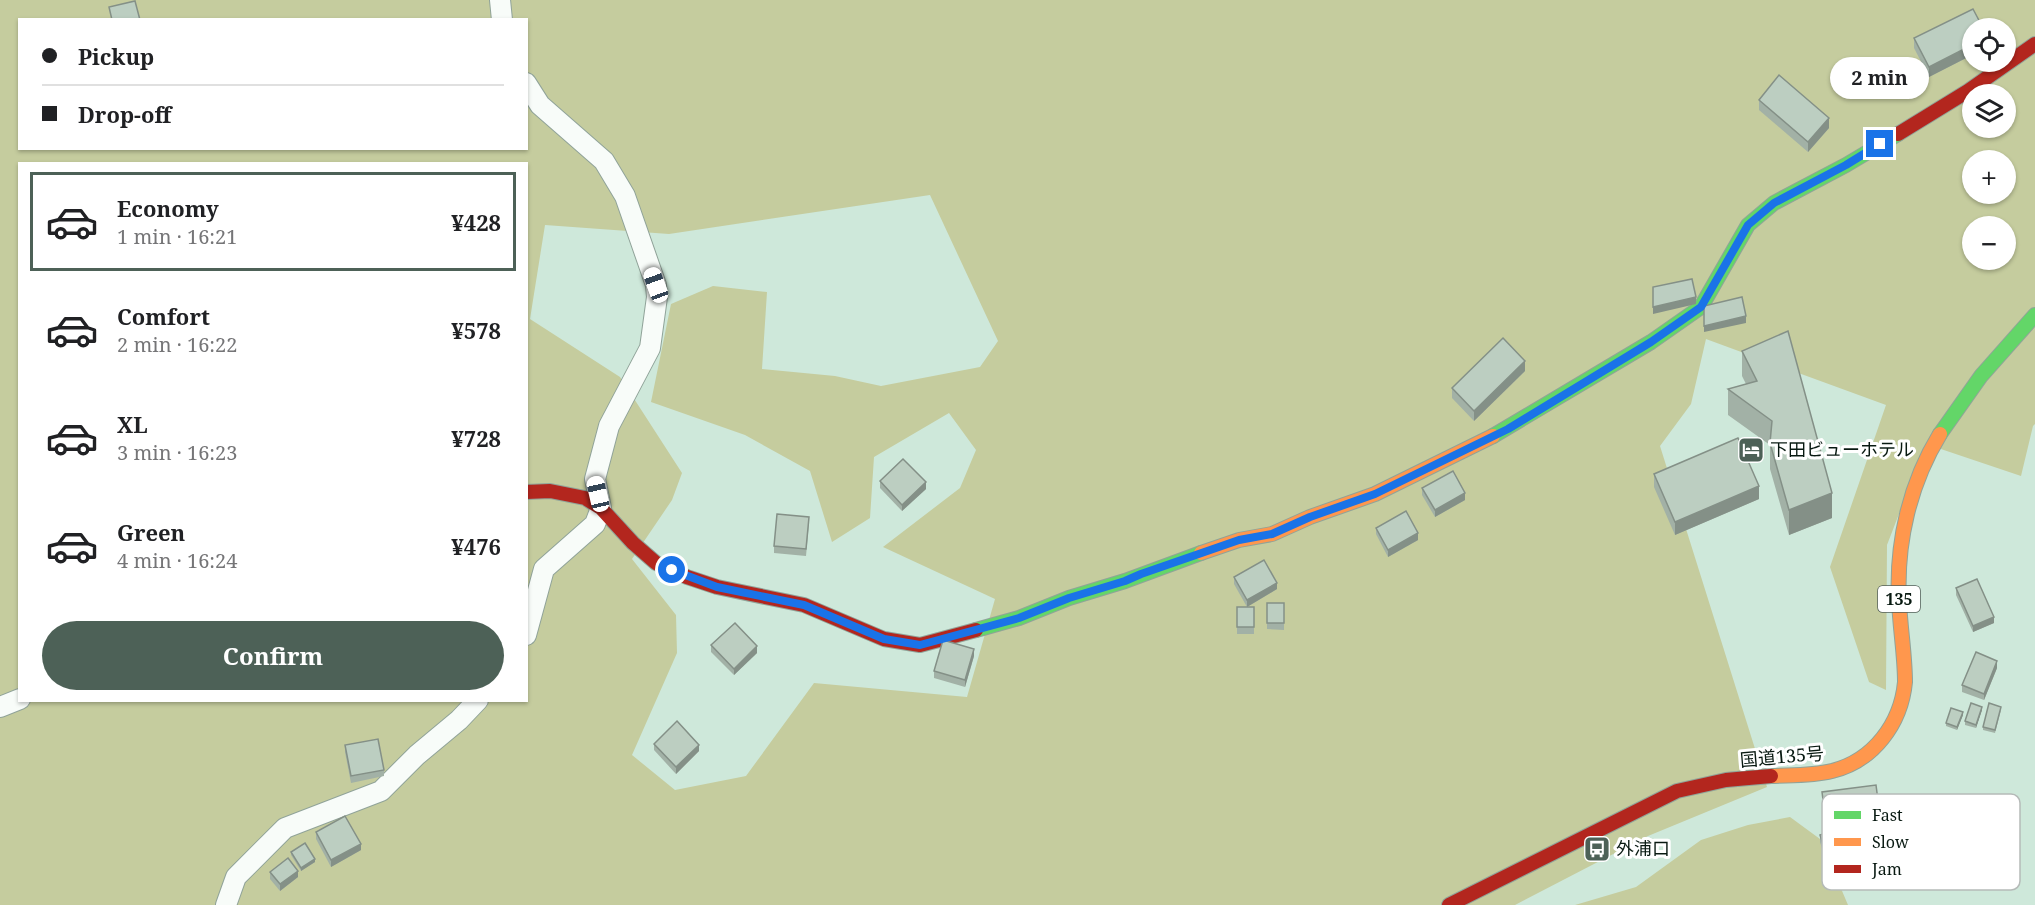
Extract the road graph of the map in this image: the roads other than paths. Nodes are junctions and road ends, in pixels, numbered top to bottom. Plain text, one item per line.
1 (500, 0) edge
2 (502, 18) edge
3 (2035, 44) edge
4 (528, 86) edge
5 (2035, 315) edge
6 (528, 492) edge
7 (602, 508) junction
8 (528, 628) edge
9 (18, 700) edge
10 (476, 702) edge
11 (0, 707) edge
12 (226, 905) edge
13 (1449, 905) edge

1 - 2 street
3 - 7 main road
4 - 7 street
5 - 13 main road, 国道135号 / 135
6 - 7 main road
7 - 8 street
9 - 11 street
10 - 12 street

